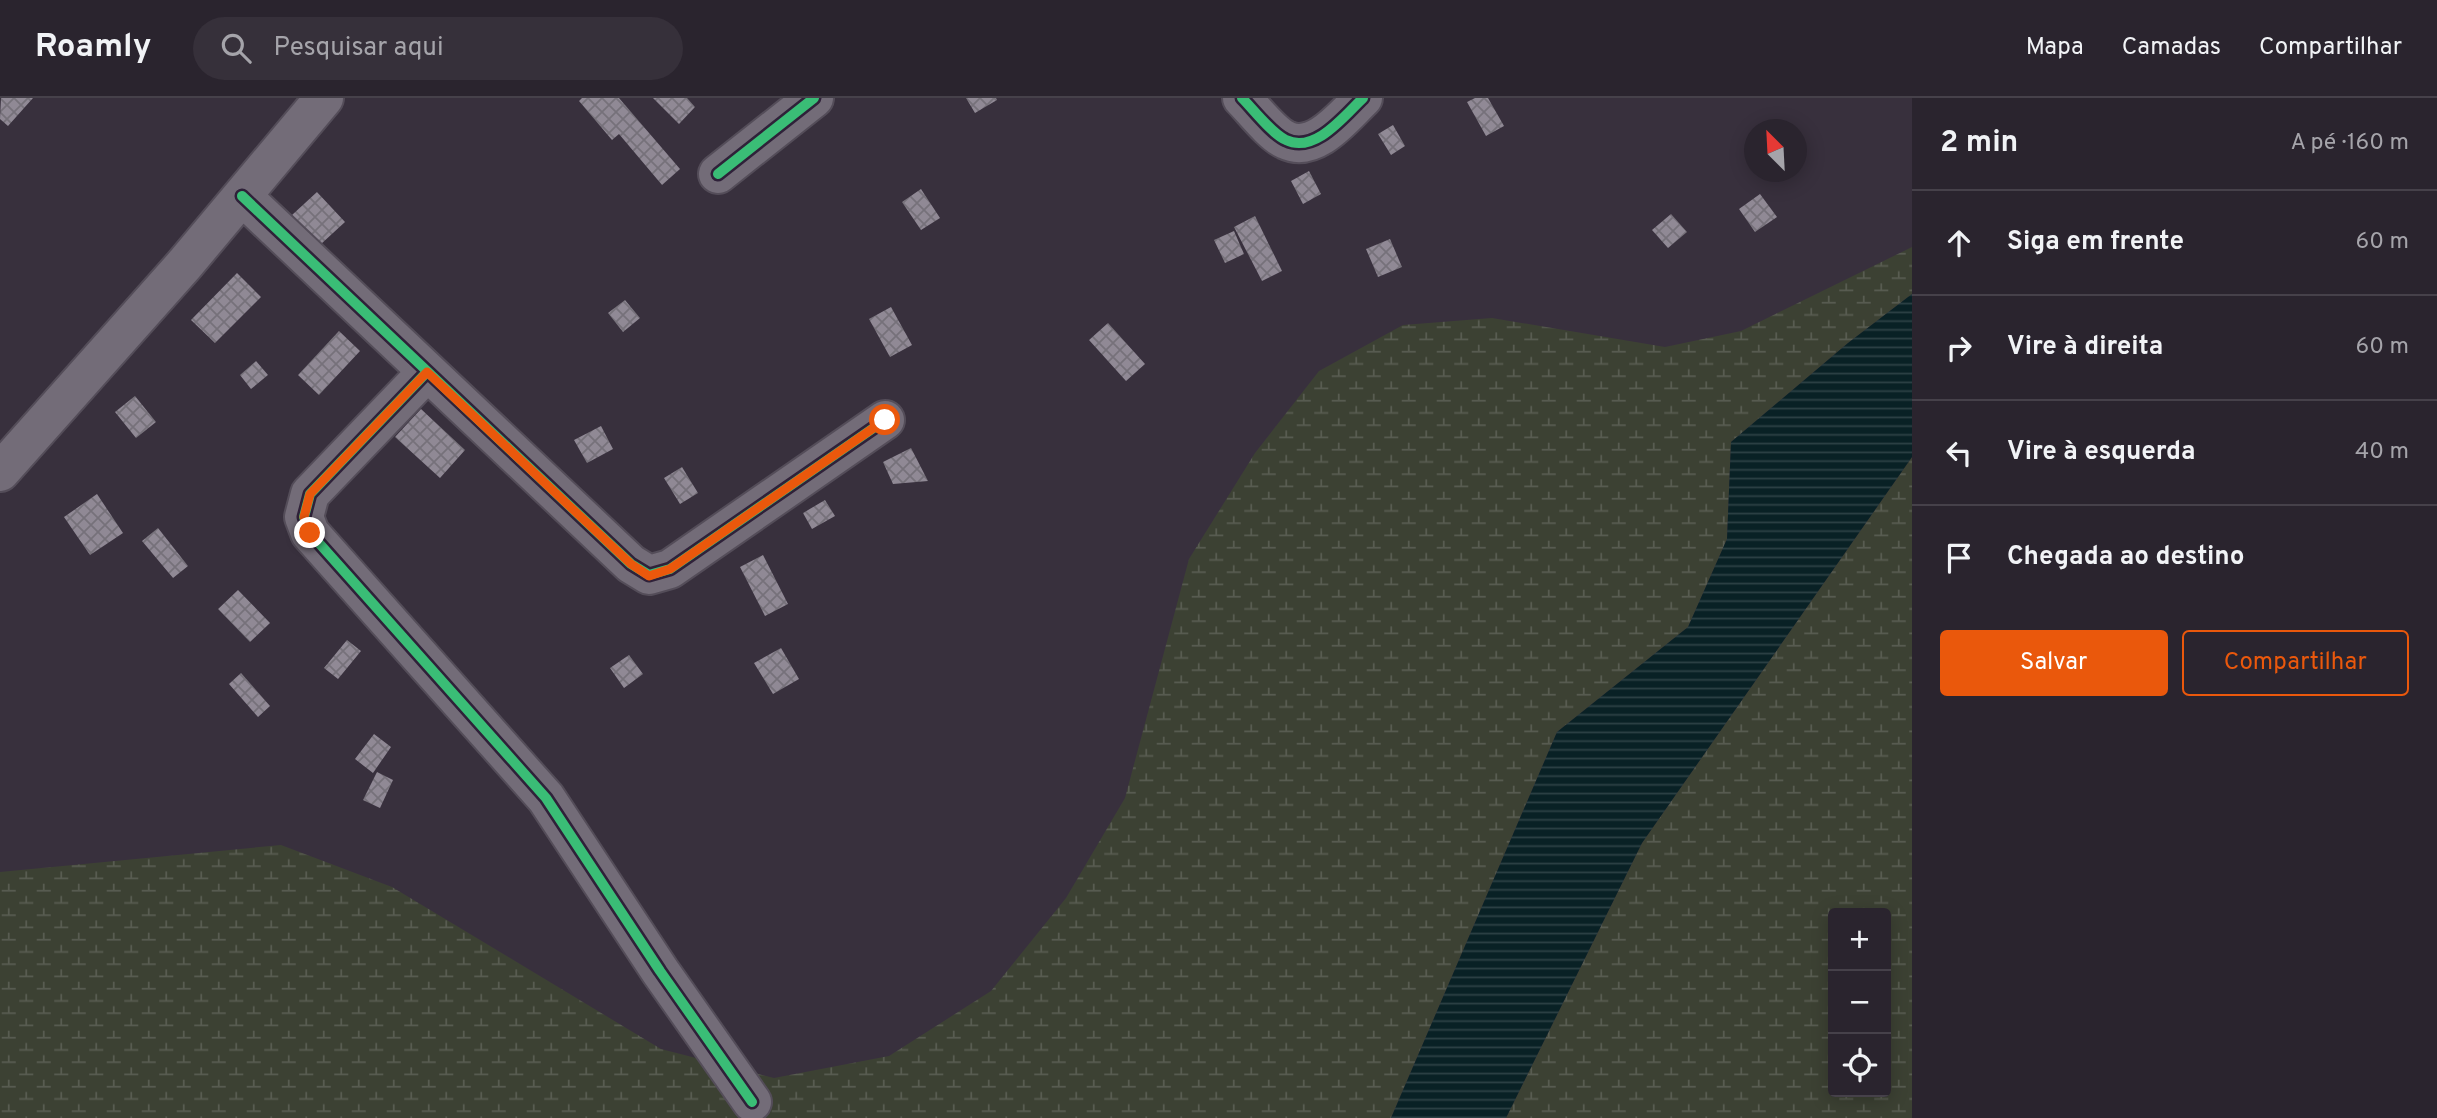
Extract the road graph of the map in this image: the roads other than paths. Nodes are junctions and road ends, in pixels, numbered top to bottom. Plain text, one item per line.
1 (324, 98) edge
2 (814, 98) edge
3 (1242, 98) edge
4 (1363, 98) edge
5 (718, 174) dead end
6 (242, 196) junction
7 (427, 372) junction
8 (885, 420) dead end
9 (0, 472) edge
10 (752, 1102) dead end

1 - 6 street
2 - 5 street
3 - 4 street
6 - 7 street
6 - 9 street
7 - 8 street
7 - 10 street

